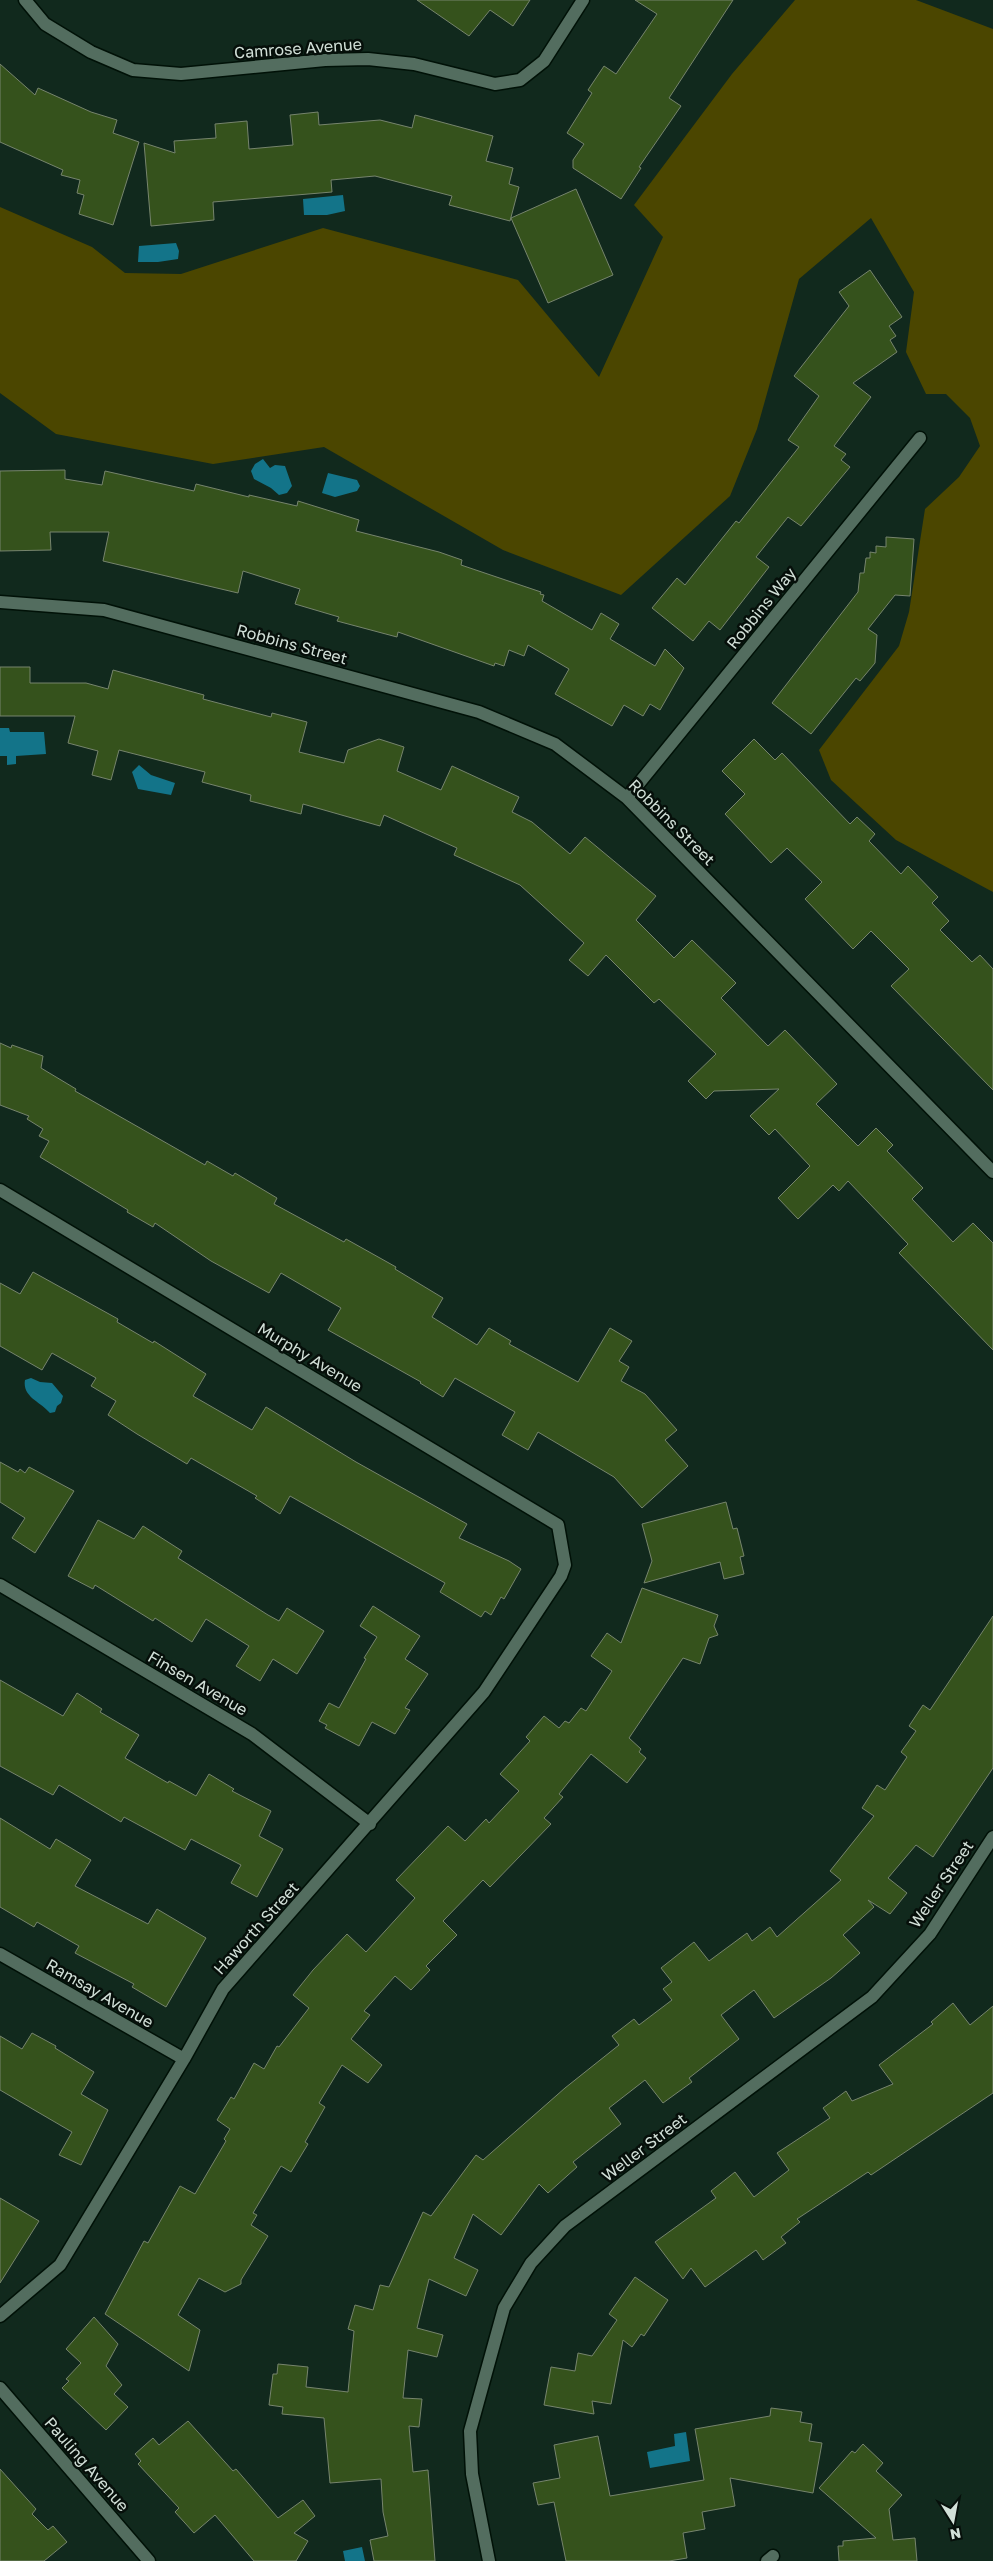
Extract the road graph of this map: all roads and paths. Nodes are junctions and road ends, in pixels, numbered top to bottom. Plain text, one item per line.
1 (25, 0) edge
2 (583, 0) edge
3 (920, 438) dead end
4 (0, 602) edge
5 (627, 798) junction
6 (993, 1172) edge
7 (0, 1190) edge
8 (561, 1576) joint
9 (0, 1585) edge
10 (370, 1824) junction
11 (993, 1838) edge
12 (0, 1954) edge
13 (184, 2059) junction
14 (0, 2316) edge
15 (0, 2388) edge
16 (149, 2561) edge
17 (489, 2561) edge

1 - 2 street, Camrose Avenue
3 - 5 street, Robbins Way
4 - 5 street, Robbins Street
5 - 6 street, Robbins Street
7 - 8 street, Murphy Avenue
8 - 10 street, Haworth Street
9 - 10 street, Finsen Avenue
10 - 13 street, Haworth Street
11 - 17 street, Weller Street
12 - 13 street, Ramsay Avenue
13 - 14 street, Haworth Street
15 - 16 street, Pauling Avenue

